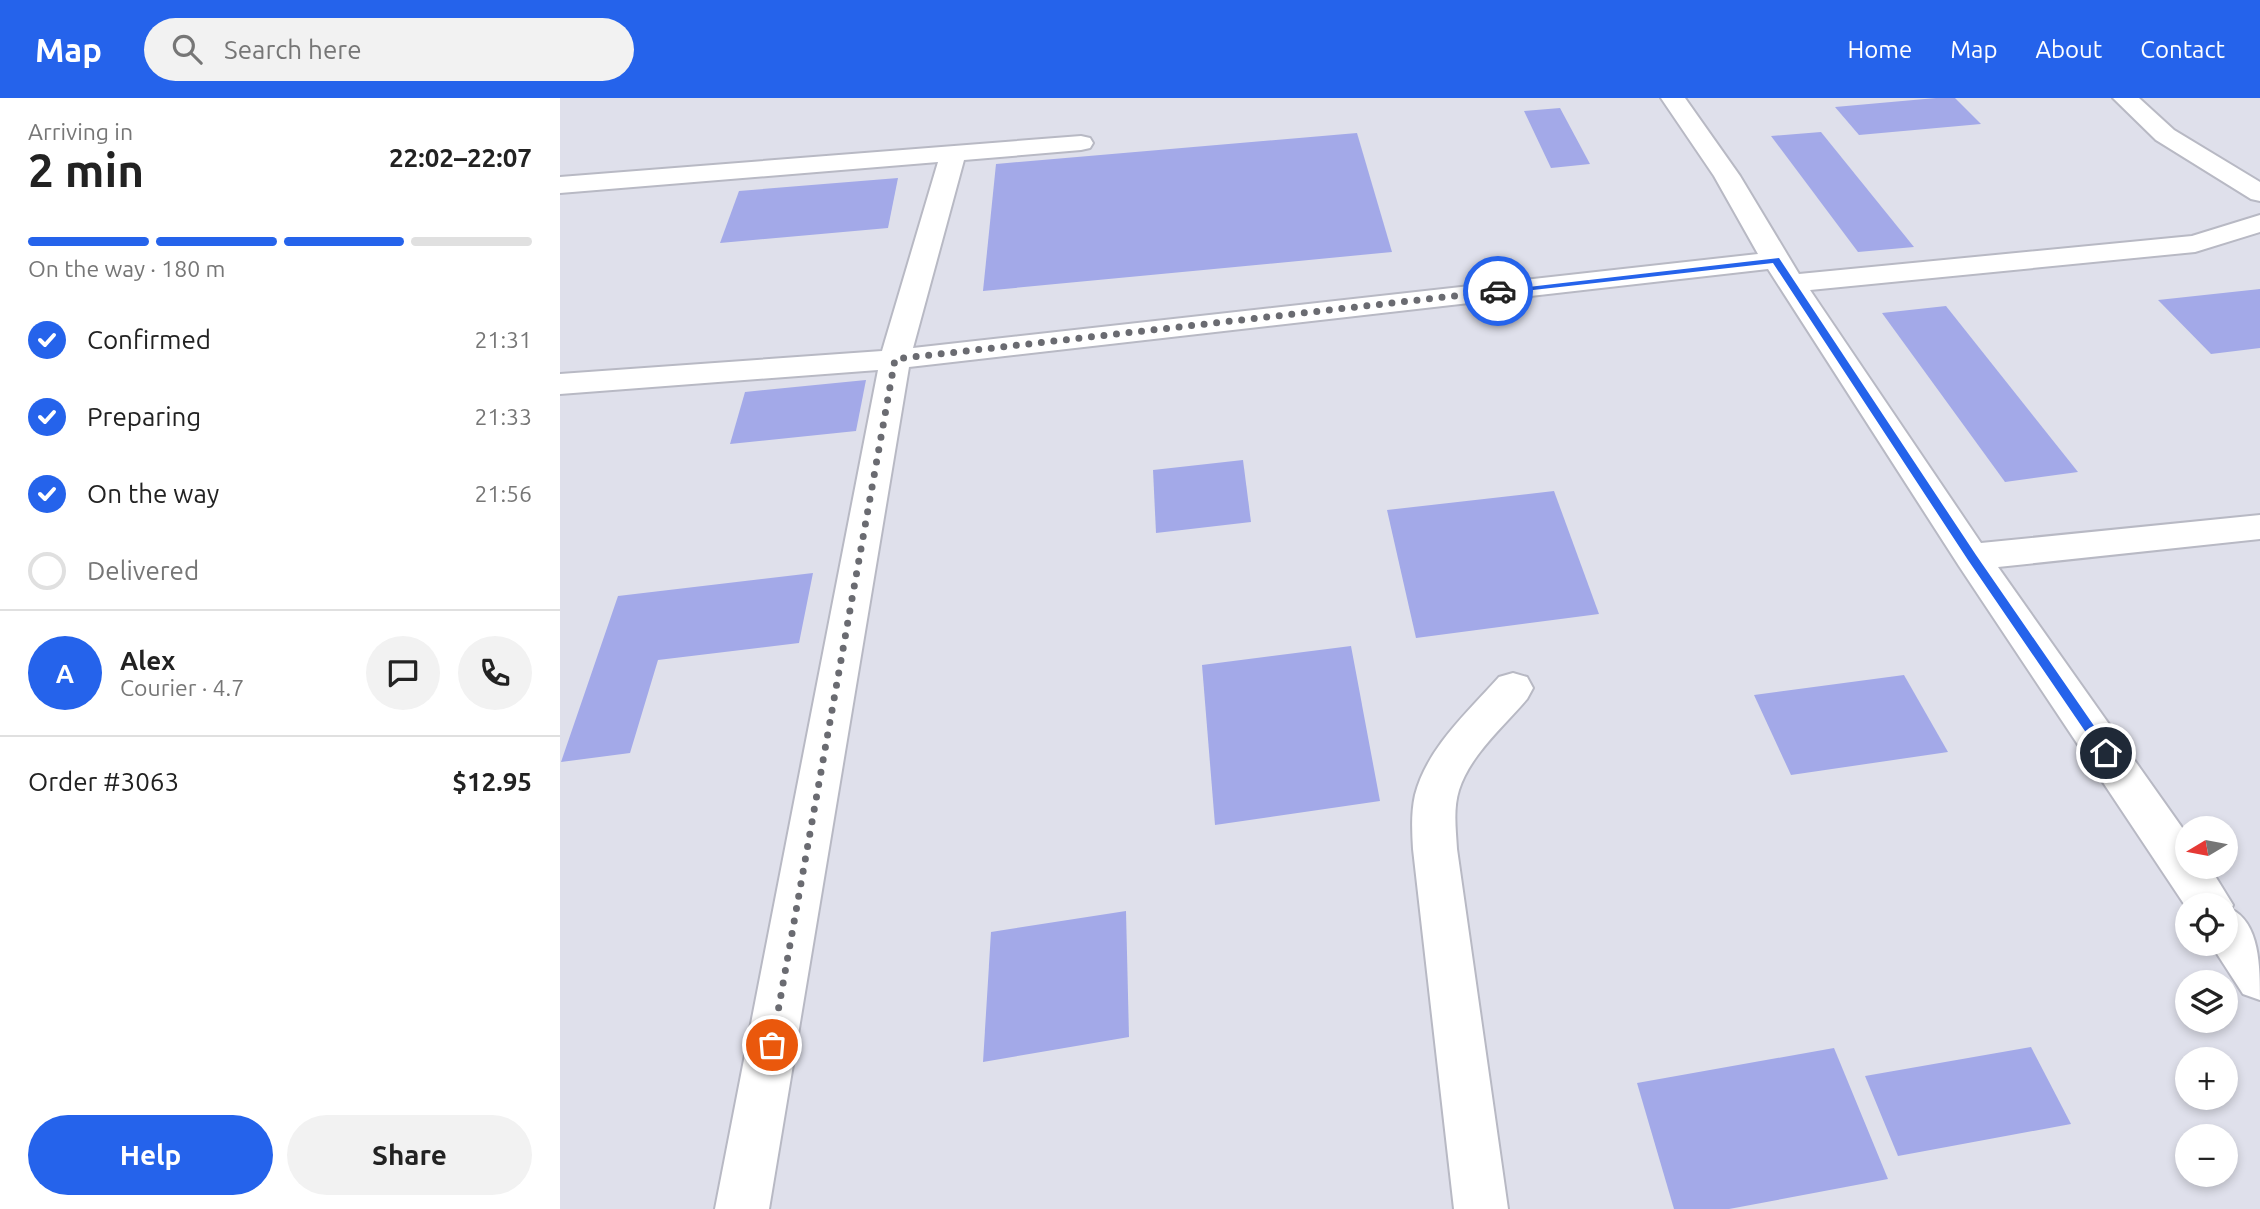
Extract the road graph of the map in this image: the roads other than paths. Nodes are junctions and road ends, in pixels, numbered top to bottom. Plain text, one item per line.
1 (1674, 98) edge
2 (2125, 98) edge
3 (1081, 143) dead end
4 (953, 154) junction
5 (560, 184) edge
6 (2260, 193) edge
7 (2260, 223) edge
8 (1783, 272) junction
9 (895, 359) junction
10 (560, 384) edge
11 (2260, 527) edge
12 (1972, 557) junction
13 (1513, 688) dead end
14 (2202, 893) edge
15 (742, 1209) edge
16 (1481, 1209) edge

1 - 8 street
2 - 6 street
3 - 4 street
4 - 5 street
4 - 9 street
7 - 8 street
8 - 9 street
8 - 12 street
9 - 10 street
9 - 15 street
11 - 12 street
12 - 14 street
13 - 16 street

